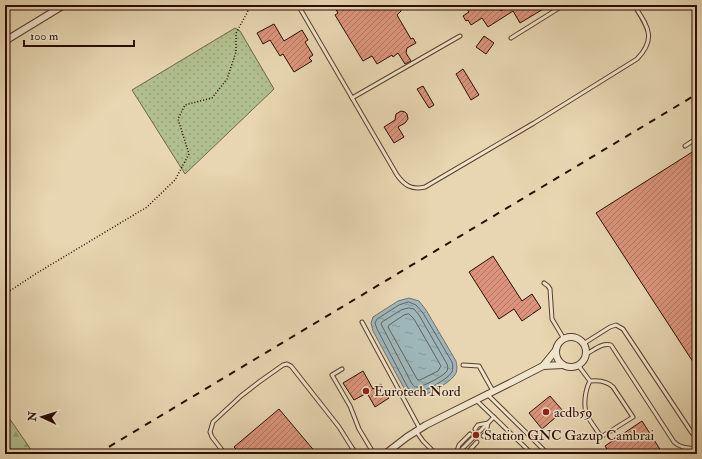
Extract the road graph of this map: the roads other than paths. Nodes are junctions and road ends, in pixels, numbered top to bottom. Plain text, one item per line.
1 (64, 5) edge
2 (298, 5) edge
3 (564, 5) edge
4 (634, 5) edge
5 (460, 36) dead end
6 (511, 38) dead end
7 (5, 41) edge
8 (352, 98) junction
9 (697, 138) edge
10 (685, 146) dead end
11 (544, 283) dead end
12 (362, 322) dead end
13 (564, 339) junction
14 (583, 344) junction
15 (556, 350) junction
16 (586, 354) junction
17 (463, 365) dead end
18 (564, 365) junction
19 (578, 365) junction
20 (543, 366) junction
21 (342, 369) dead end
22 (590, 382) junction
23 (493, 391) junction
24 (487, 394) junction
25 (475, 400) junction
26 (494, 417) junction
27 (488, 423) junction
28 (475, 429) dead end
29 (418, 430) junction
30 (479, 432) dead end
31 (470, 434) dead end
32 (483, 436) dead end
33 (473, 438) dead end
34 (697, 438) edge
35 (477, 442) dead end
36 (353, 450) junction
37 (697, 450) edge
38 (225, 454) edge
39 (348, 454) edge
40 (356, 454) edge
41 (374, 454) edge
42 (386, 454) edge
43 (436, 454) edge
44 (457, 454) edge
45 (462, 454) edge
46 (528, 454) edge
47 (548, 454) edge

1 - 7 street
2 - 8 lane
3 - 6 lane
4 - 8 lane
5 - 8 lane
9 - 10 lane
11 - 13 lane
12 - 29 lane
13 - 14 street
13 - 15 street
14 - 16 street
14 - 34 lane
15 - 18 street
15 - 20 street
16 - 19 street
16 - 37 lane
17 - 23 lane
18 - 19 street
18 - 20 street
19 - 22 lane
20 - 23 street
21 - 41 lane
22 - 22 lane
23 - 24 street
24 - 25 street
24 - 47 lane
25 - 26 lane
25 - 29 street
26 - 27 lane
26 - 46 lane
27 - 28 lane
27 - 30 lane
27 - 32 lane
29 - 42 street
29 - 43 lane
31 - 44 lane
33 - 44 lane
35 - 45 lane
36 - 38 lane
36 - 39 lane
36 - 40 lane

